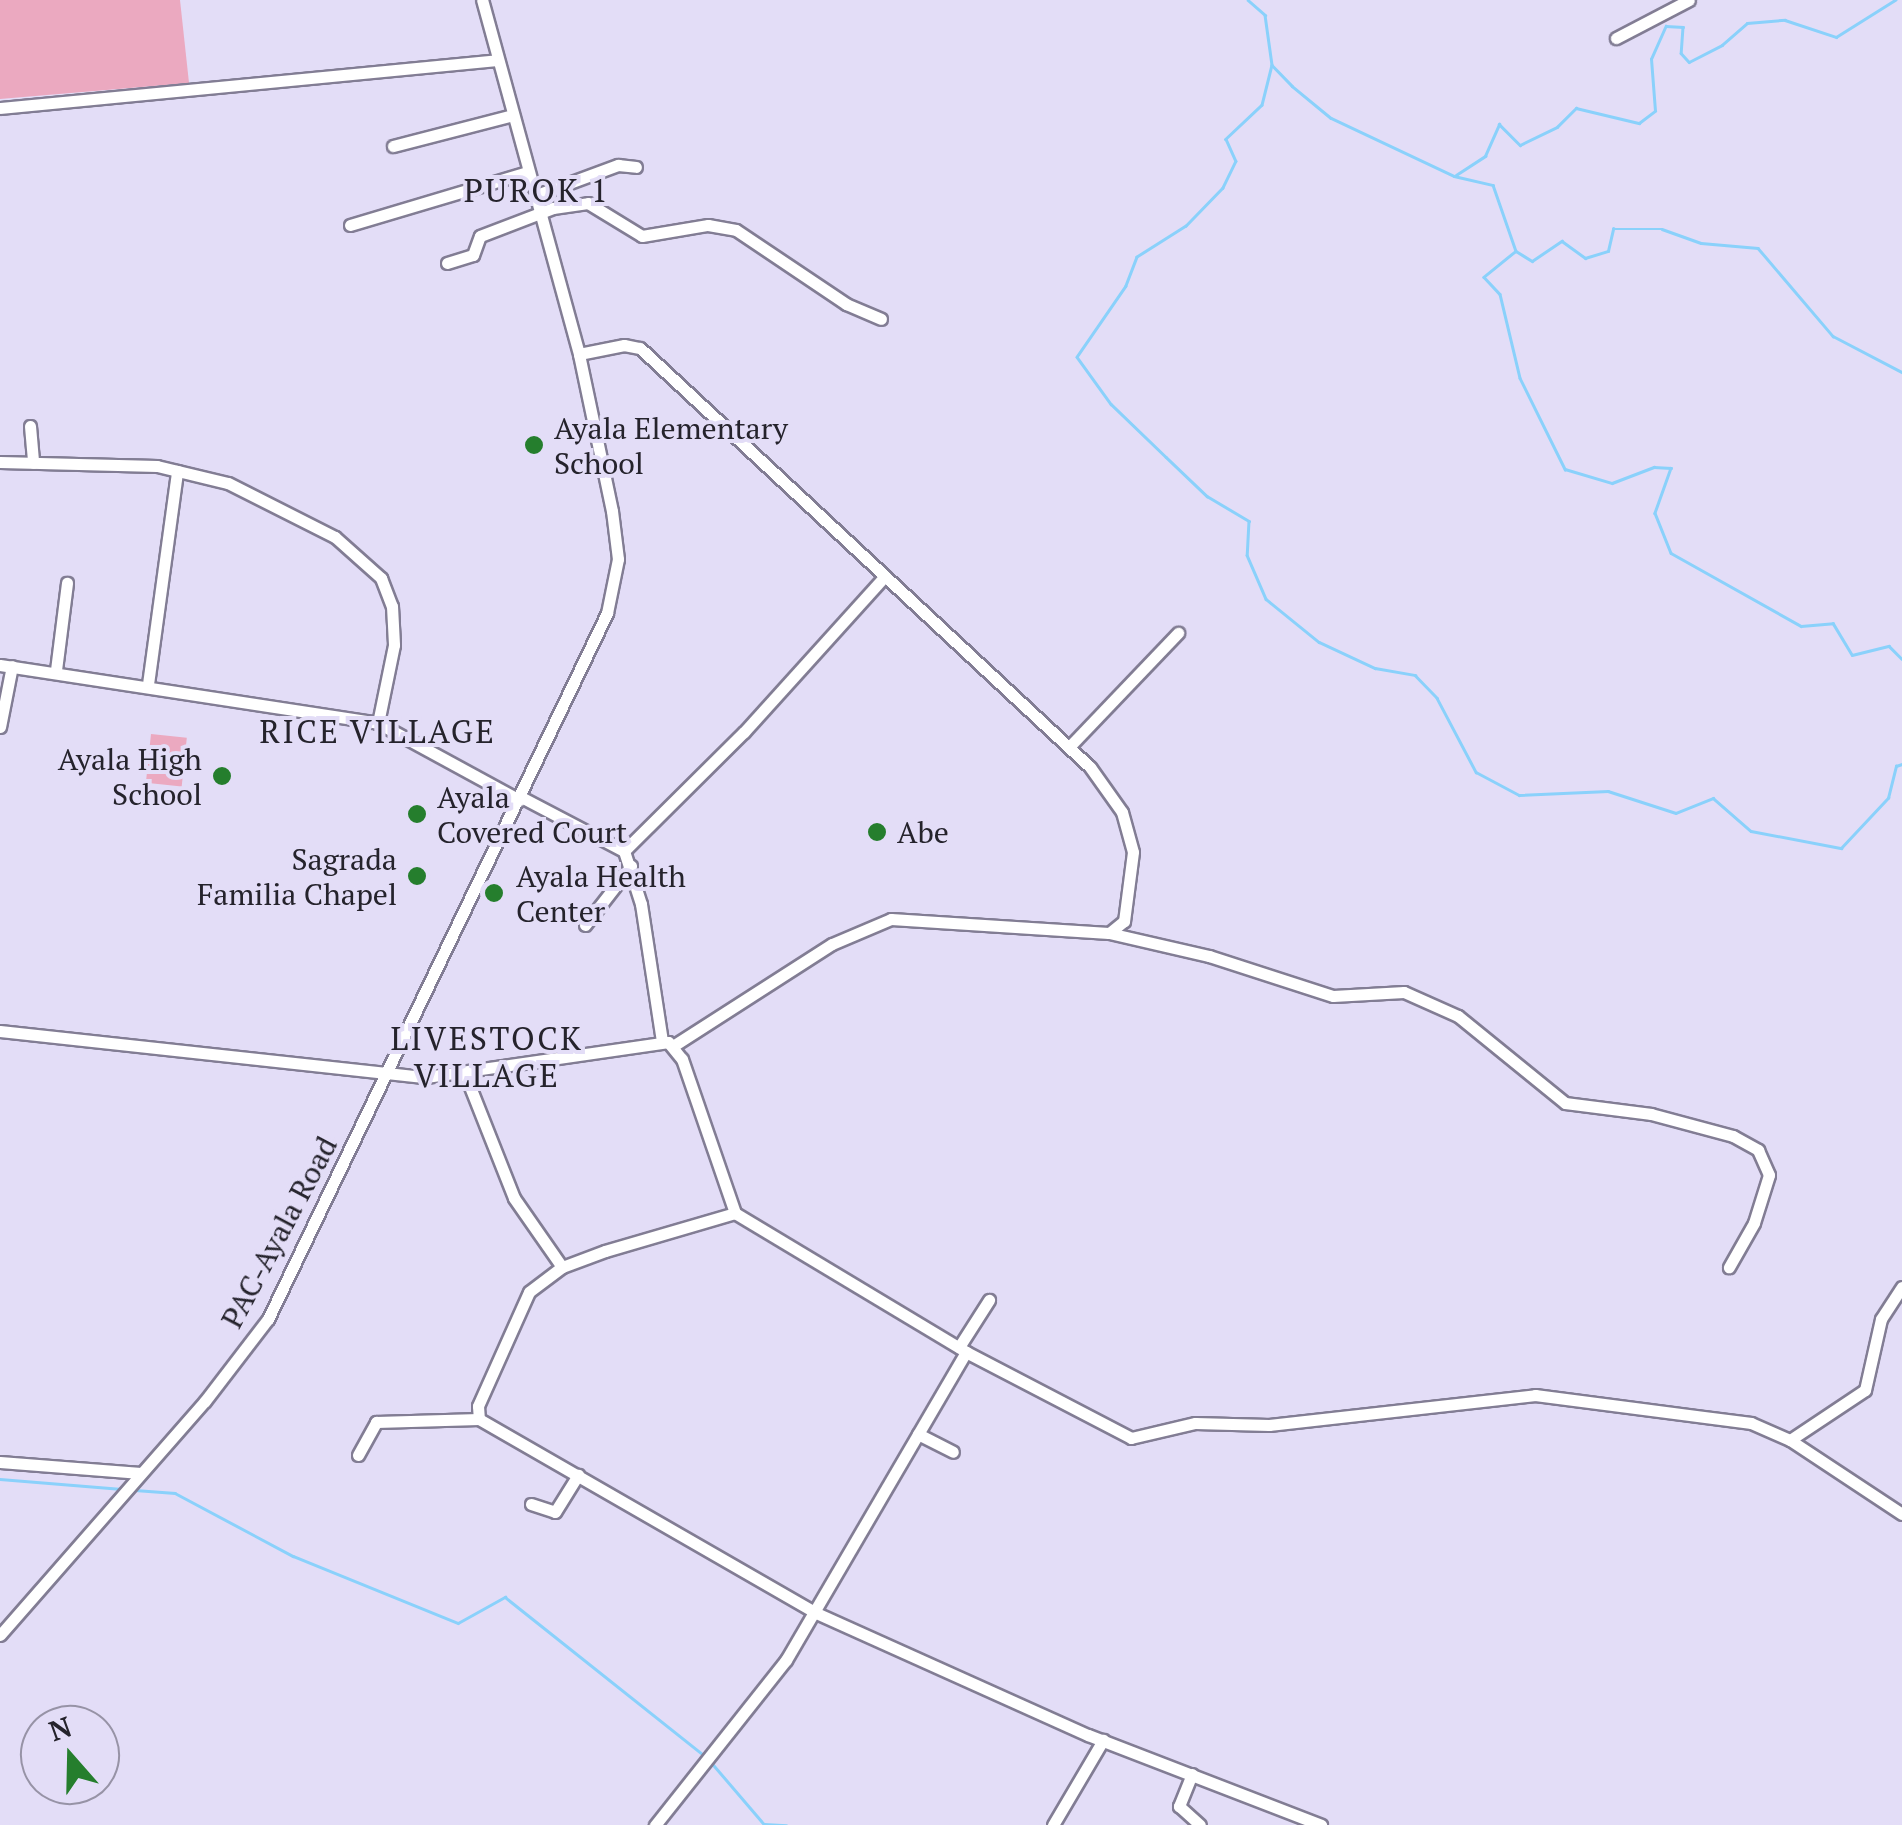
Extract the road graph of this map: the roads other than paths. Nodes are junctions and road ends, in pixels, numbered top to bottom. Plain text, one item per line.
1 (482, 0) edge
2 (1689, 0) edge
3 (1616, 38) dead end
4 (498, 60) junction
5 (0, 108) edge
6 (512, 116) junction
7 (392, 146) dead end
8 (636, 166) dead end
9 (528, 172) junction
10 (534, 196) junction
11 (538, 214) junction
12 (350, 225) dead end
13 (448, 263) dead end
14 (880, 319) dead end
15 (579, 354) junction
16 (30, 426) dead end
17 (0, 462) edge
18 (33, 462) junction
19 (177, 471) junction
20 (885, 576) junction
21 (67, 583) dead end
22 (1178, 633) dead end
23 (6, 666) edge
24 (56, 670) junction
25 (148, 684) junction
26 (378, 723) junction
27 (0, 727) edge
28 (1069, 747) junction
29 (520, 798) junction
30 (624, 851) junction
31 (631, 866) junction
32 (585, 925) dead end
33 (1109, 933) junction
34 (0, 1031) edge
35 (668, 1044) junction
36 (465, 1074) junction
37 (389, 1076) junction
38 (734, 1213) junction
39 (1729, 1266) dead end
40 (562, 1268) junction
41 (1902, 1287) edge
42 (989, 1300) dead end
43 (962, 1350) junction
44 (479, 1419) junction
45 (918, 1434) junction
46 (1790, 1440) junction
47 (953, 1452) dead end
48 (358, 1454) dead end
49 (0, 1462) edge
50 (578, 1475) junction
51 (138, 1476) junction
52 (531, 1504) dead end
53 (1902, 1514) edge
54 (814, 1612) junction
55 (0, 1634) edge
56 (1103, 1740) junction
57 (1192, 1774) junction
58 (656, 1825) edge
59 (1053, 1825) edge
60 (1200, 1825) edge
61 (1321, 1825) edge

1 - 4 street, PAC-Ayala Road
2 - 3 street
4 - 5 street
4 - 6 street, PAC-Ayala Road
6 - 7 street
6 - 9 street, PAC-Ayala Road
8 - 10 street
9 - 10 street, PAC-Ayala Road
9 - 12 street
10 - 11 street, PAC-Ayala Road
11 - 13 street
11 - 14 street
11 - 15 street, PAC-Ayala Road
15 - 20 street
15 - 29 street, PAC-Ayala Road
16 - 18 street
17 - 18 street
18 - 19 street
19 - 25 street
19 - 26 street
20 - 28 street
20 - 30 street
21 - 24 street
22 - 28 street
23 - 24 street
23 - 27 street
24 - 25 street
25 - 26 street
26 - 29 street
28 - 33 street
29 - 30 street
29 - 37 street, PAC-Ayala Road
30 - 31 street
31 - 32 street
31 - 35 street
33 - 35 street
33 - 39 street
34 - 37 street
35 - 36 street
35 - 38 street
36 - 37 street
36 - 40 street
37 - 51 street, PAC-Ayala Road
38 - 40 street
38 - 43 street
40 - 44 street
41 - 46 street
42 - 43 street
43 - 45 street
43 - 46 street
44 - 48 street
44 - 50 street
45 - 47 street
45 - 54 street
46 - 53 street
49 - 51 street
50 - 52 street
50 - 54 street
51 - 55 street, PAC-Ayala Road
54 - 56 street
54 - 58 street
56 - 57 street
56 - 59 street
57 - 60 street
57 - 61 street

